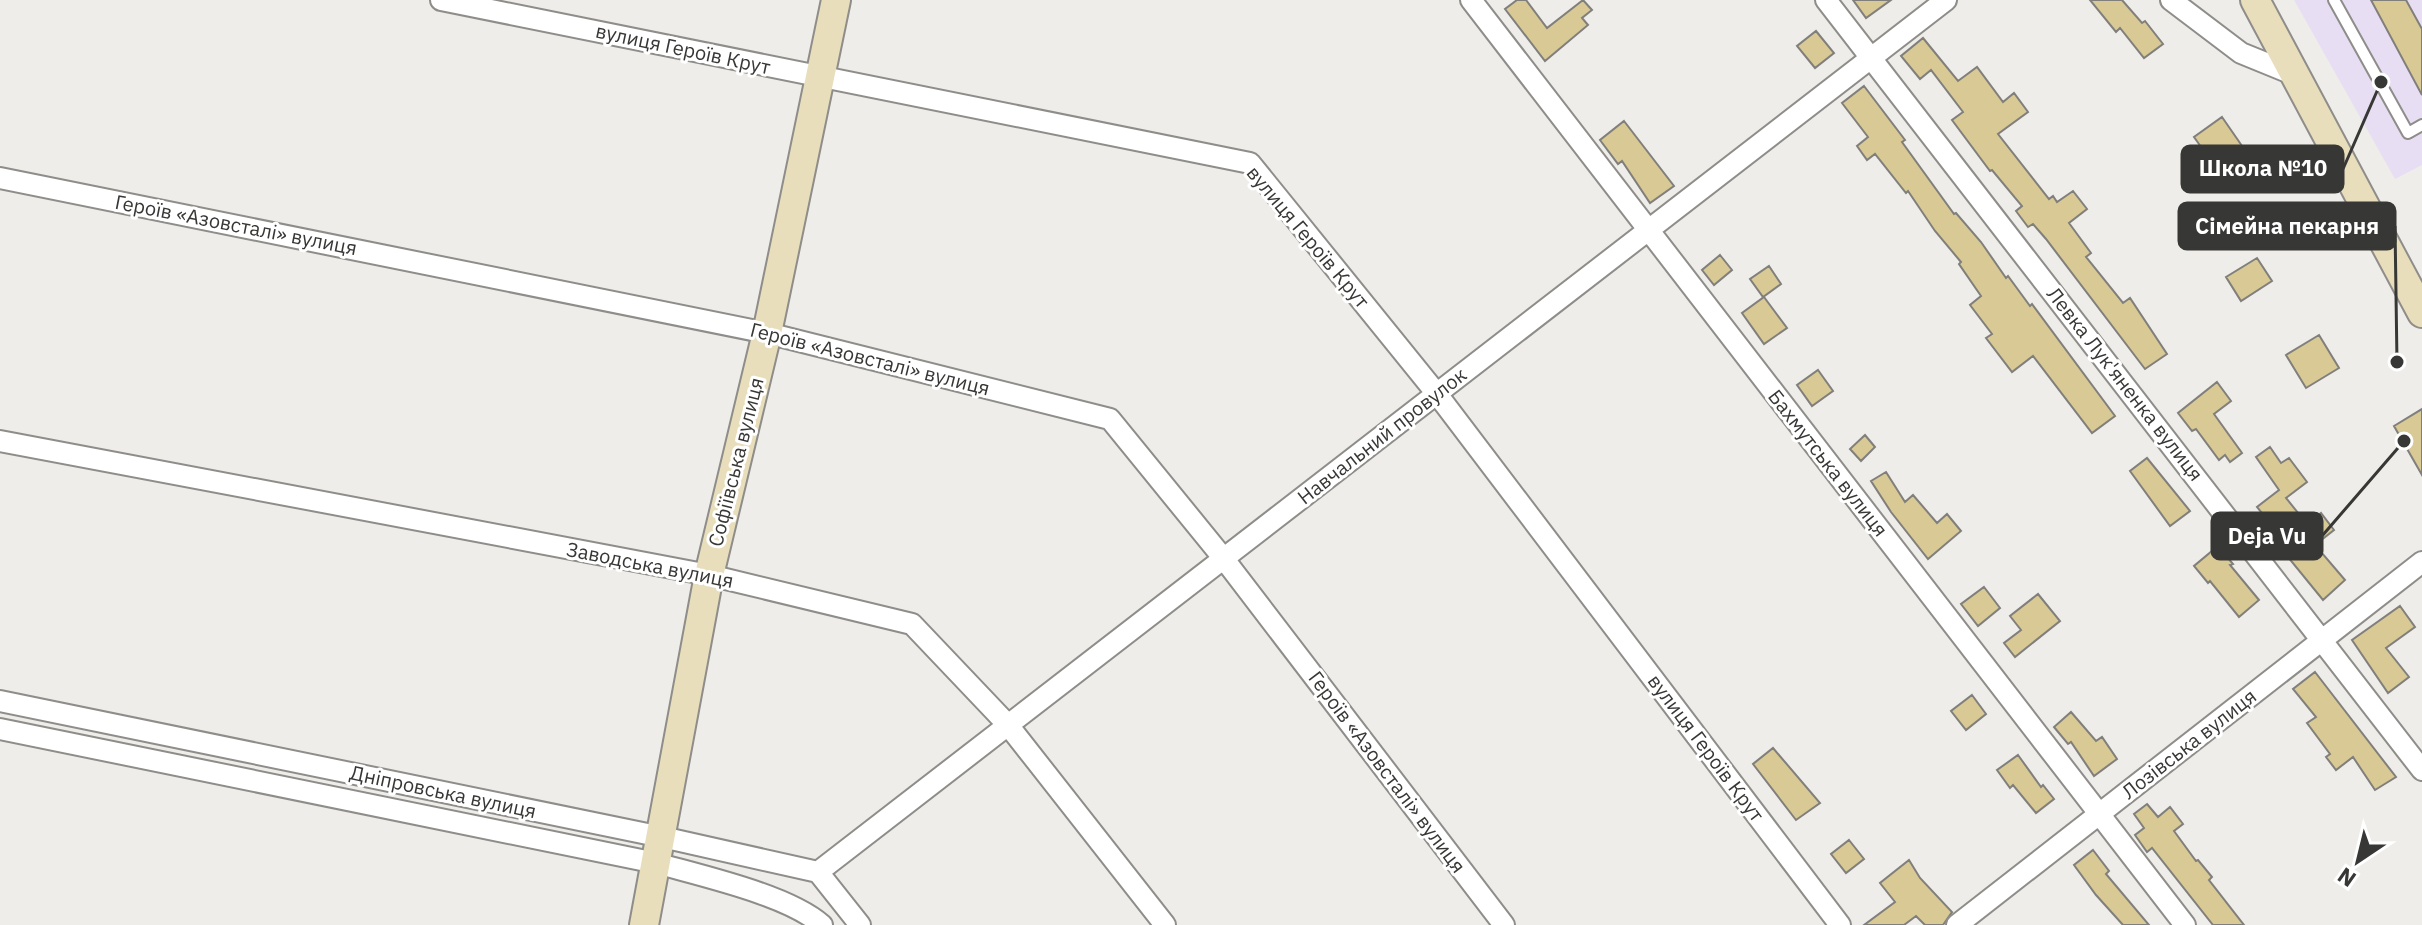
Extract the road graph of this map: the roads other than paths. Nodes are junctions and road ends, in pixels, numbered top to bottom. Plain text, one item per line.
1 (441, 0) edge
2 (836, 0) edge
3 (1471, 0) edge
4 (1826, 0) edge
5 (1946, 0) edge
6 (2171, 0) edge
7 (2255, 0) edge
8 (2334, 0) edge
9 (1873, 58) junction
10 (2295, 75) junction
11 (820, 77) junction
12 (2422, 125) edge
13 (0, 178) edge
14 (1649, 231) junction
15 (2422, 313) edge
16 (767, 333) junction
17 (1437, 394) junction
18 (0, 441) edge
19 (1224, 559) junction
20 (2422, 562) edge
21 (709, 575) junction
22 (2322, 640) junction
23 (0, 701) edge
24 (1008, 725) junction
25 (0, 729) edge
26 (2422, 770) edge
27 (2099, 814) junction
28 (659, 850) junction
29 (818, 872) junction
30 (644, 925) edge
31 (822, 925) edge
32 (860, 925) edge
33 (1165, 925) edge
34 (1504, 925) edge
35 (1840, 925) edge
36 (1957, 925) edge
37 (2185, 925) edge

1 - 11 street, вулиця Героїв Крут
2 - 11 street, Софіївська вулиця
3 - 14 street, Бахмутська вулиця
4 - 9 street, Левка Лук'яненка вулиця
5 - 9 street, Навчальний провулок
6 - 10 street
7 - 10 street
8 - 12 lane
9 - 14 street, Навчальний провулок
9 - 22 street, Левка Лук'яненка вулиця
10 - 15 street
11 - 16 street, Софіївська вулиця
11 - 17 street, вулиця Героїв Крут
13 - 16 street, Героїв «Азовсталі» вулиця
14 - 17 street, Навчальний провулок
14 - 27 street, Бахмутська вулиця
16 - 19 street, Героїв «Азовсталі» вулиця
16 - 21 street, Софіївська вулиця
17 - 19 street, Навчальний провулок
17 - 35 street, вулиця Героїв Крут
18 - 21 street, Заводська вулиця
19 - 24 street, Навчальний провулок
19 - 34 street, Героїв «Азовсталі» вулиця
20 - 22 street, Лозівська вулиця
21 - 24 street, Заводська вулиця
21 - 28 street, Софіївська вулиця
22 - 26 street, Левка Лук'яненка вулиця
22 - 27 street, Лозівська вулиця
23 - 28 street, Дніпровська вулиця
24 - 29 street, Навчальний провулок
24 - 33 street, Заводська вулиця
25 - 28 street, Дніпровська вулиця
27 - 36 street, Лозівська вулиця
27 - 37 street, Бахмутська вулиця
28 - 29 street, Дніпровська вулиця
28 - 30 street, Софіївська вулиця
28 - 31 street, Дніпровська вулиця
29 - 32 street

